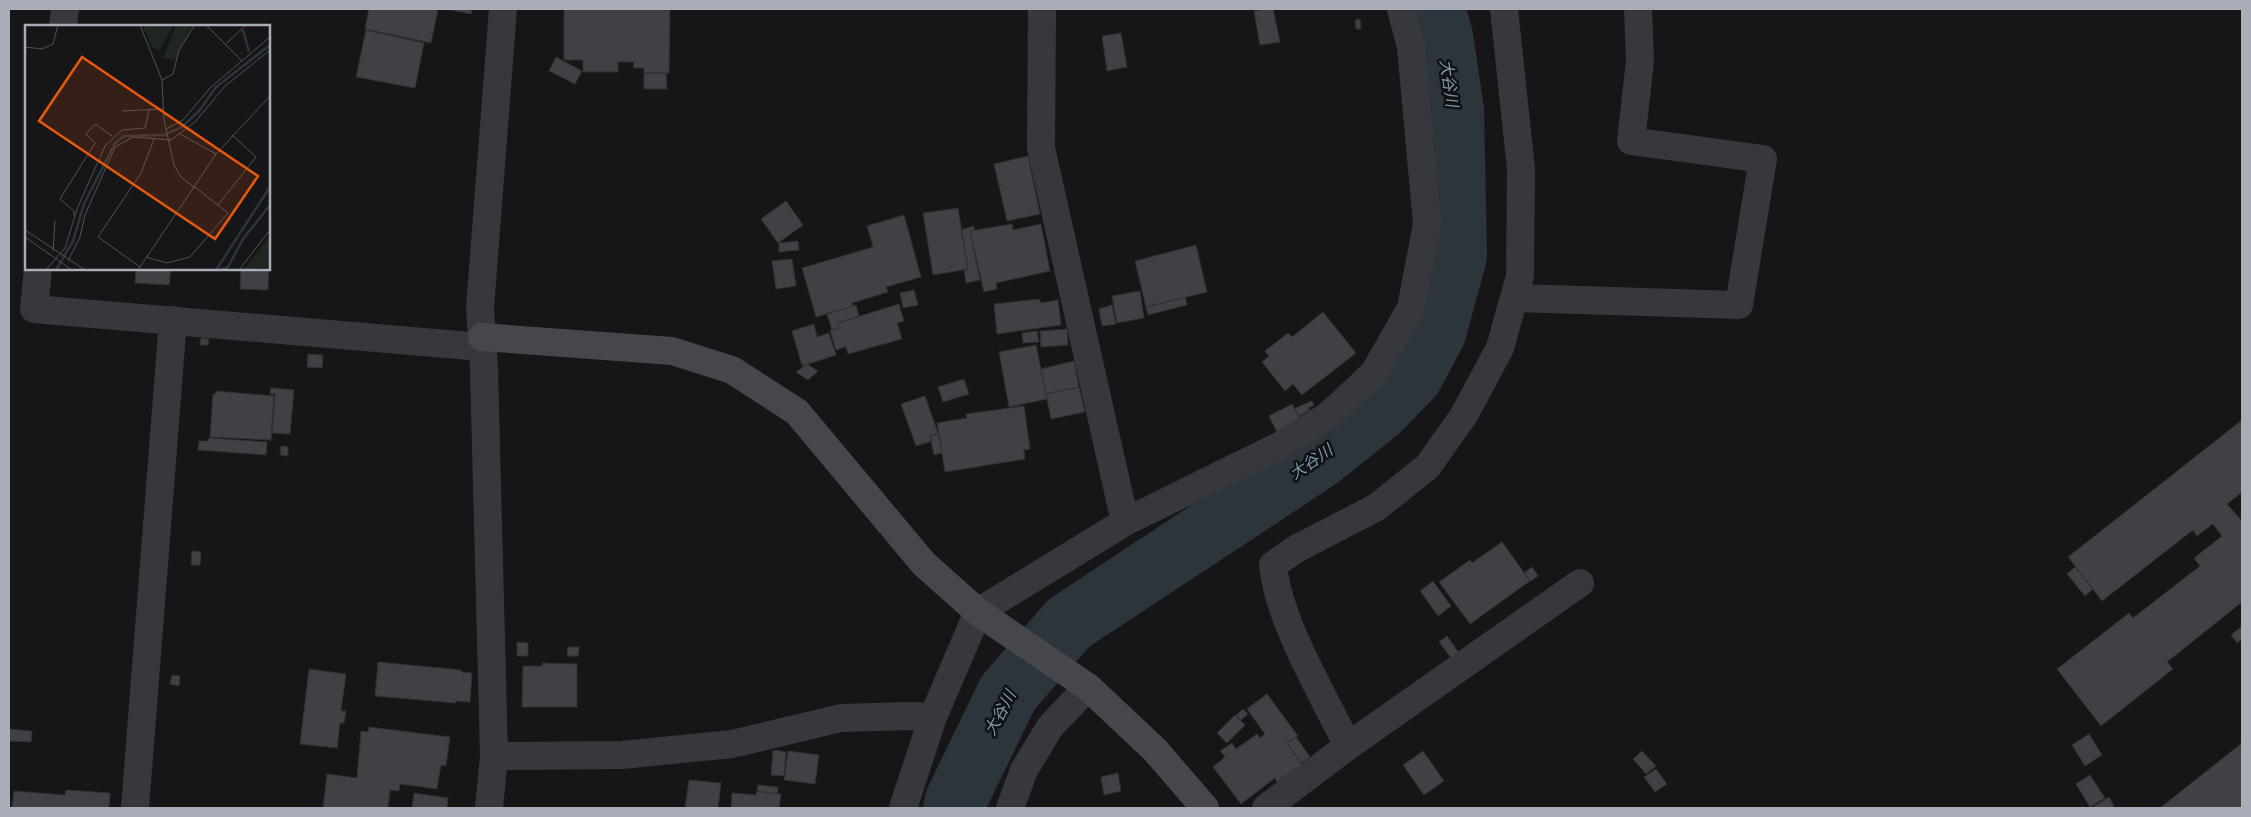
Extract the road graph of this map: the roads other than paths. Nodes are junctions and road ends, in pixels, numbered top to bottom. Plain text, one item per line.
1 (65, 9) edge
2 (503, 9) edge
3 (1042, 9) edge
4 (1401, 9) edge
5 (1504, 9) edge
6 (1638, 9) edge
7 (64, 25) edge
8 (38, 270) edge
9 (1514, 298) junction
10 (172, 320) junction
11 (482, 342) junction
12 (1125, 522) junction
13 (1580, 583) dead end
14 (978, 612) junction
15 (1079, 682) junction
16 (933, 717) junction
17 (1348, 746) junction
18 (494, 756) junction
19 (135, 808) edge
20 (489, 808) edge
21 (904, 808) edge
22 (1010, 808) edge
23 (1205, 808) edge
24 (1266, 808) edge

1 - 7 street
2 - 11 street
3 - 12 street
4 - 12 street
5 - 9 street
6 - 9 street
8 - 10 street
9 - 17 street
10 - 11 street
10 - 19 street
11 - 14 street
11 - 18 street
12 - 14 street
13 - 17 street
14 - 15 street
14 - 16 street
15 - 22 street
15 - 23 street
16 - 18 street
16 - 21 street
17 - 24 street
18 - 20 street

